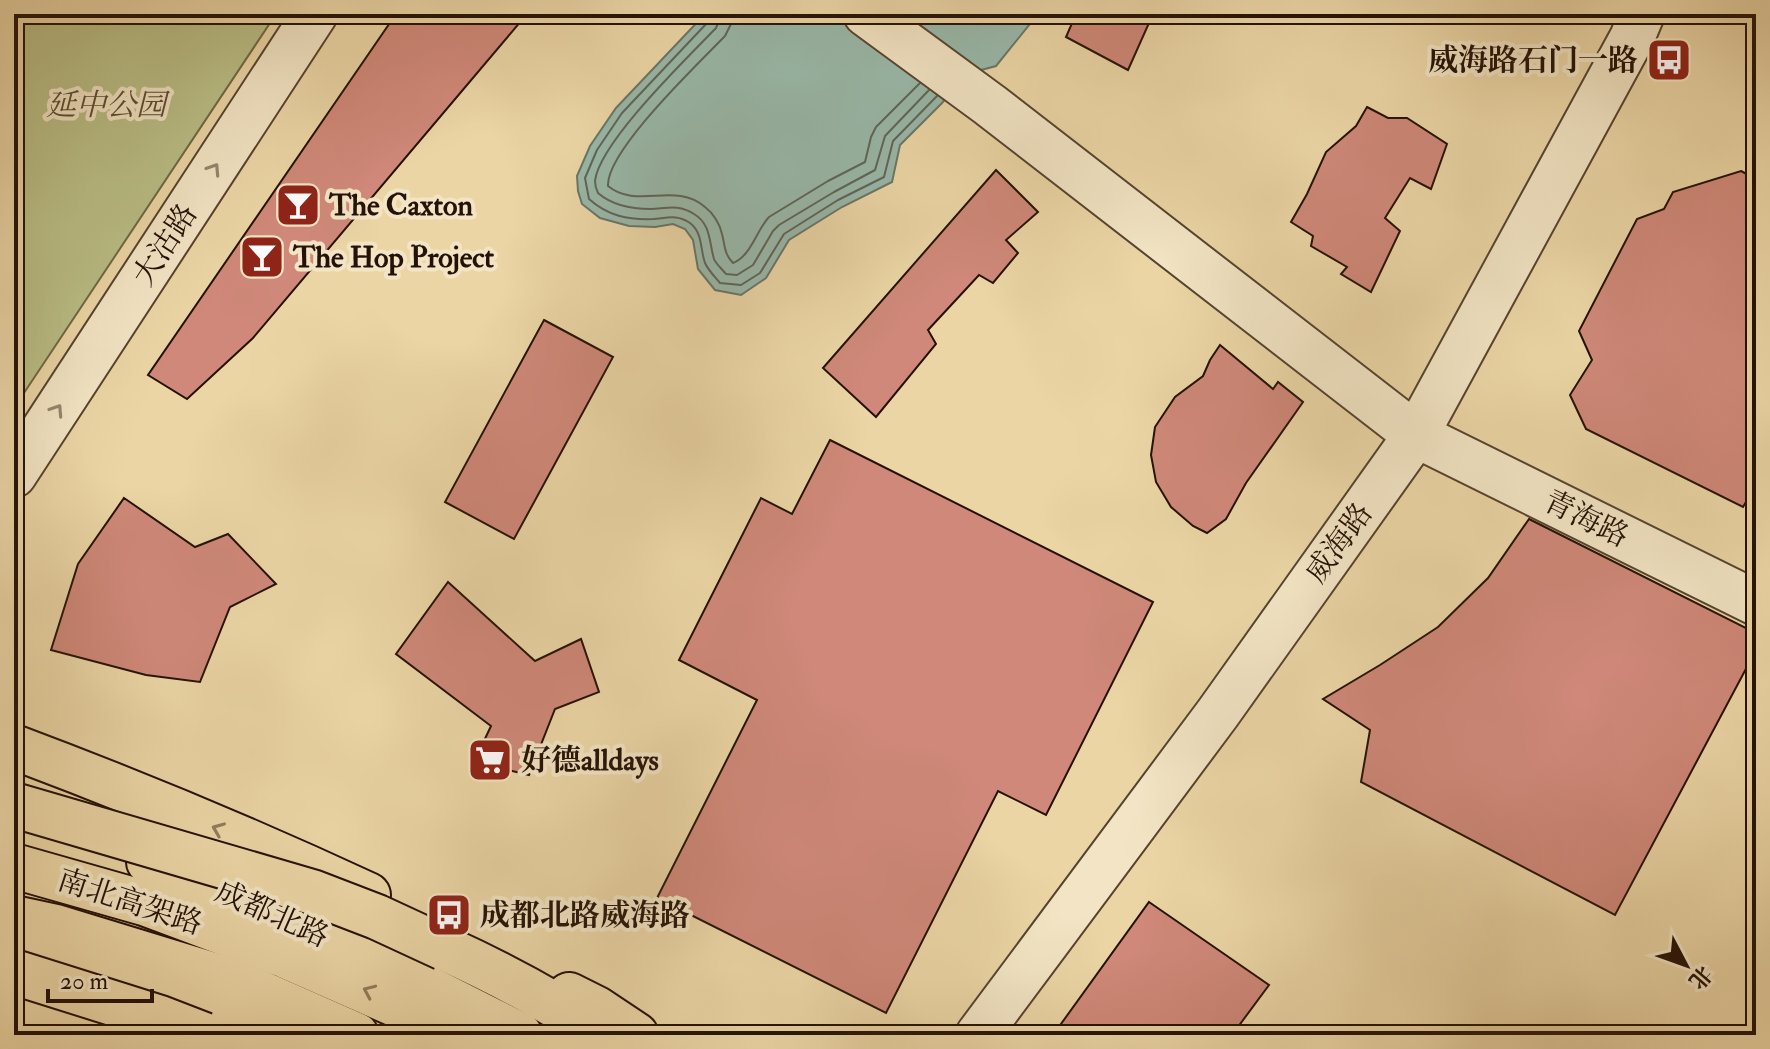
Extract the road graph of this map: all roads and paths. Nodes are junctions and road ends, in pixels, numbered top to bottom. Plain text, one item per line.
1 (315, 14) edge
2 (866, 14) edge
3 (1642, 14) edge
4 (1416, 435) junction
5 (14, 475) edge
6 (1756, 603) edge
7 (14, 747) edge
8 (14, 805) edge
9 (14, 816) edge
10 (290, 858) junction
11 (14, 866) edge
12 (180, 873) junction
13 (14, 918) edge
14 (14, 940) edge
15 (14, 972) edge
16 (153, 983) junction
17 (14, 1009) edge
18 (606, 1026) edge
19 (101, 1035) edge
20 (185, 1035) edge
21 (204, 1035) edge
22 (289, 1035) edge
23 (356, 1035) edge
24 (465, 1035) edge
25 (520, 1035) edge
26 (636, 1035) edge
27 (978, 1035) edge

5 -> 1 street, 大沽路
2 - 4 street, 青海路
3 - 4 street, 威海路
4 - 6 street, 青海路
4 - 27 street, 威海路
10 -> 7 main road
8 - 18 main road, bridge
9 - 12 main road, 成都北路
10 - 12 main road
10 - 18 main road
24 -> 11 main road, 南北高架路
12 - 25 main road, 成都北路
13 - 23 main road, 南北高架路
14 - 16 main road
15 - 21 main road, bridge
16 - 20 main road
16 - 22 main road
17 - 19 main road
18 - 26 main road

